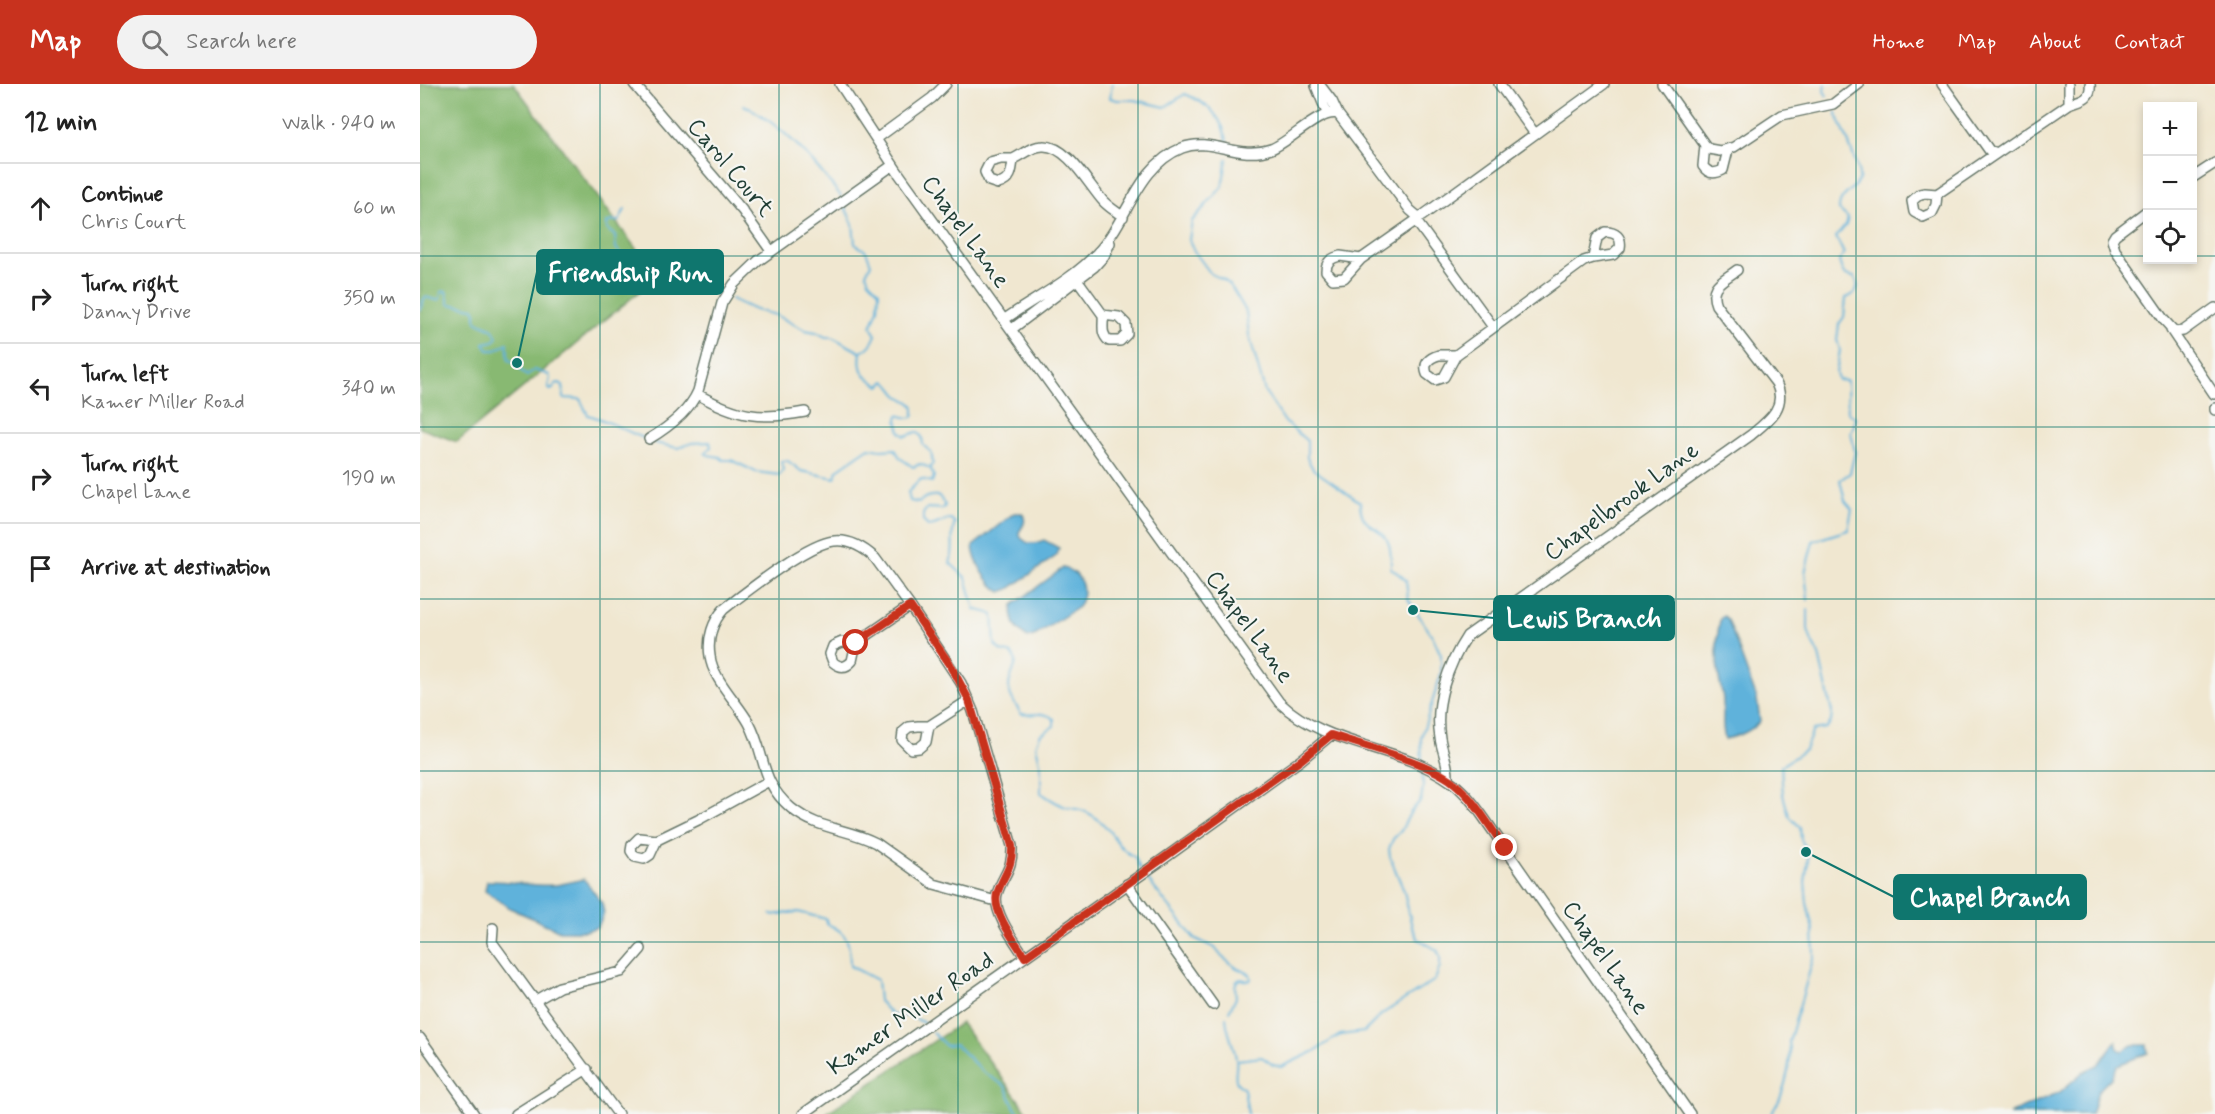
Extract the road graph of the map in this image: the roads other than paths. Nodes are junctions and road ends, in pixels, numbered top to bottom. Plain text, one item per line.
1 (634, 84) edge
2 (840, 84) edge
3 (946, 84) edge
4 (1317, 84) edge
5 (1499, 84) edge
6 (1604, 84) edge
7 (1662, 84) edge
8 (1859, 84) edge
9 (1942, 84) edge
10 (2069, 84) edge
11 (2090, 84) edge
12 (2069, 104) junction
13 (1327, 113) junction
14 (1338, 114) junction
15 (1535, 134) junction
16 (876, 139) junction
17 (1705, 145) junction
18 (1728, 150) junction
19 (1997, 153) junction
20 (1013, 159) dead end
21 (2215, 163) edge
22 (893, 165) junction
23 (2197, 175) edge
24 (1937, 194) dead end
25 (1426, 214) junction
26 (2143, 214) edge
27 (1123, 217) junction
28 (1416, 221) junction
29 (771, 251) junction
30 (1593, 258) dead end
31 (1361, 259) dead end
32 (1737, 270) dead end
33 (1075, 277) junction
34 (2215, 308) edge
35 (1103, 315) dead end
36 (1005, 319) junction
37 (1493, 327) junction
38 (1011, 329) junction
39 (2171, 330) junction
40 (1456, 355) dead end
41 (697, 394) junction
42 (2215, 395) edge
43 (805, 412) dead end
44 (650, 439) dead end
45 (910, 606) junction
46 (856, 643) dead end
47 (969, 700) junction
48 (929, 726) dead end
49 (1331, 735) junction
50 (1448, 779) junction
51 (769, 781) junction
52 (657, 840) dead end
53 (1127, 884) junction
54 (996, 901) junction
55 (494, 928) dead end
56 (641, 949) dead end
57 (1025, 957) junction
58 (536, 1000) junction
59 (1214, 1005) dead end
60 (420, 1038) edge
61 (587, 1069) junction
62 (474, 1114) edge
63 (516, 1114) edge
64 (618, 1114) edge
65 (803, 1114) edge
66 (1690, 1114) edge

1 - 29 street, Carol Court
2 - 16 street, Chapel Lane
3 - 16 street
4 - 13 street
4 - 14 street
5 - 15 street
6 - 15 street
7 - 17 street
8 - 18 street
9 - 19 street
10 - 12 street
11 - 12 street
12 - 19 street
13 - 14 street
13 - 27 street
14 - 25 street
15 - 25 street
16 - 22 street, Chapel Lane
17 - 18 street
17 - 18 street
19 - 24 street
20 - 27 street
21 - 23 street
22 - 29 street
22 - 36 street, Chapel Lane
25 - 28 street
26 - 39 street
27 - 33 street
28 - 31 street
28 - 37 street
29 - 41 street
30 - 37 street
32 - 50 street, Chapelbrook Lane
33 - 35 street
33 - 36 street
33 - 38 street
34 - 39 street
36 - 38 street, Chapel Lane
37 - 40 street
38 - 49 street, Chapel Lane
39 - 42 street
41 - 43 street
41 - 44 street
45 - 46 street
45 - 47 street
45 - 51 street
47 - 48 street
47 - 54 street
49 - 50 street, Chapel Lane
49 - 53 street, Kamer Miller Road
50 - 66 street, Chapel Lane
51 - 52 street
51 - 54 street
53 - 57 street, Kamer Miller Road
53 - 59 street
54 - 57 street
55 - 58 street
56 - 58 street
57 - 65 street, Kamer Miller Road
58 - 61 street
60 - 62 street
61 - 63 street
61 - 64 street

